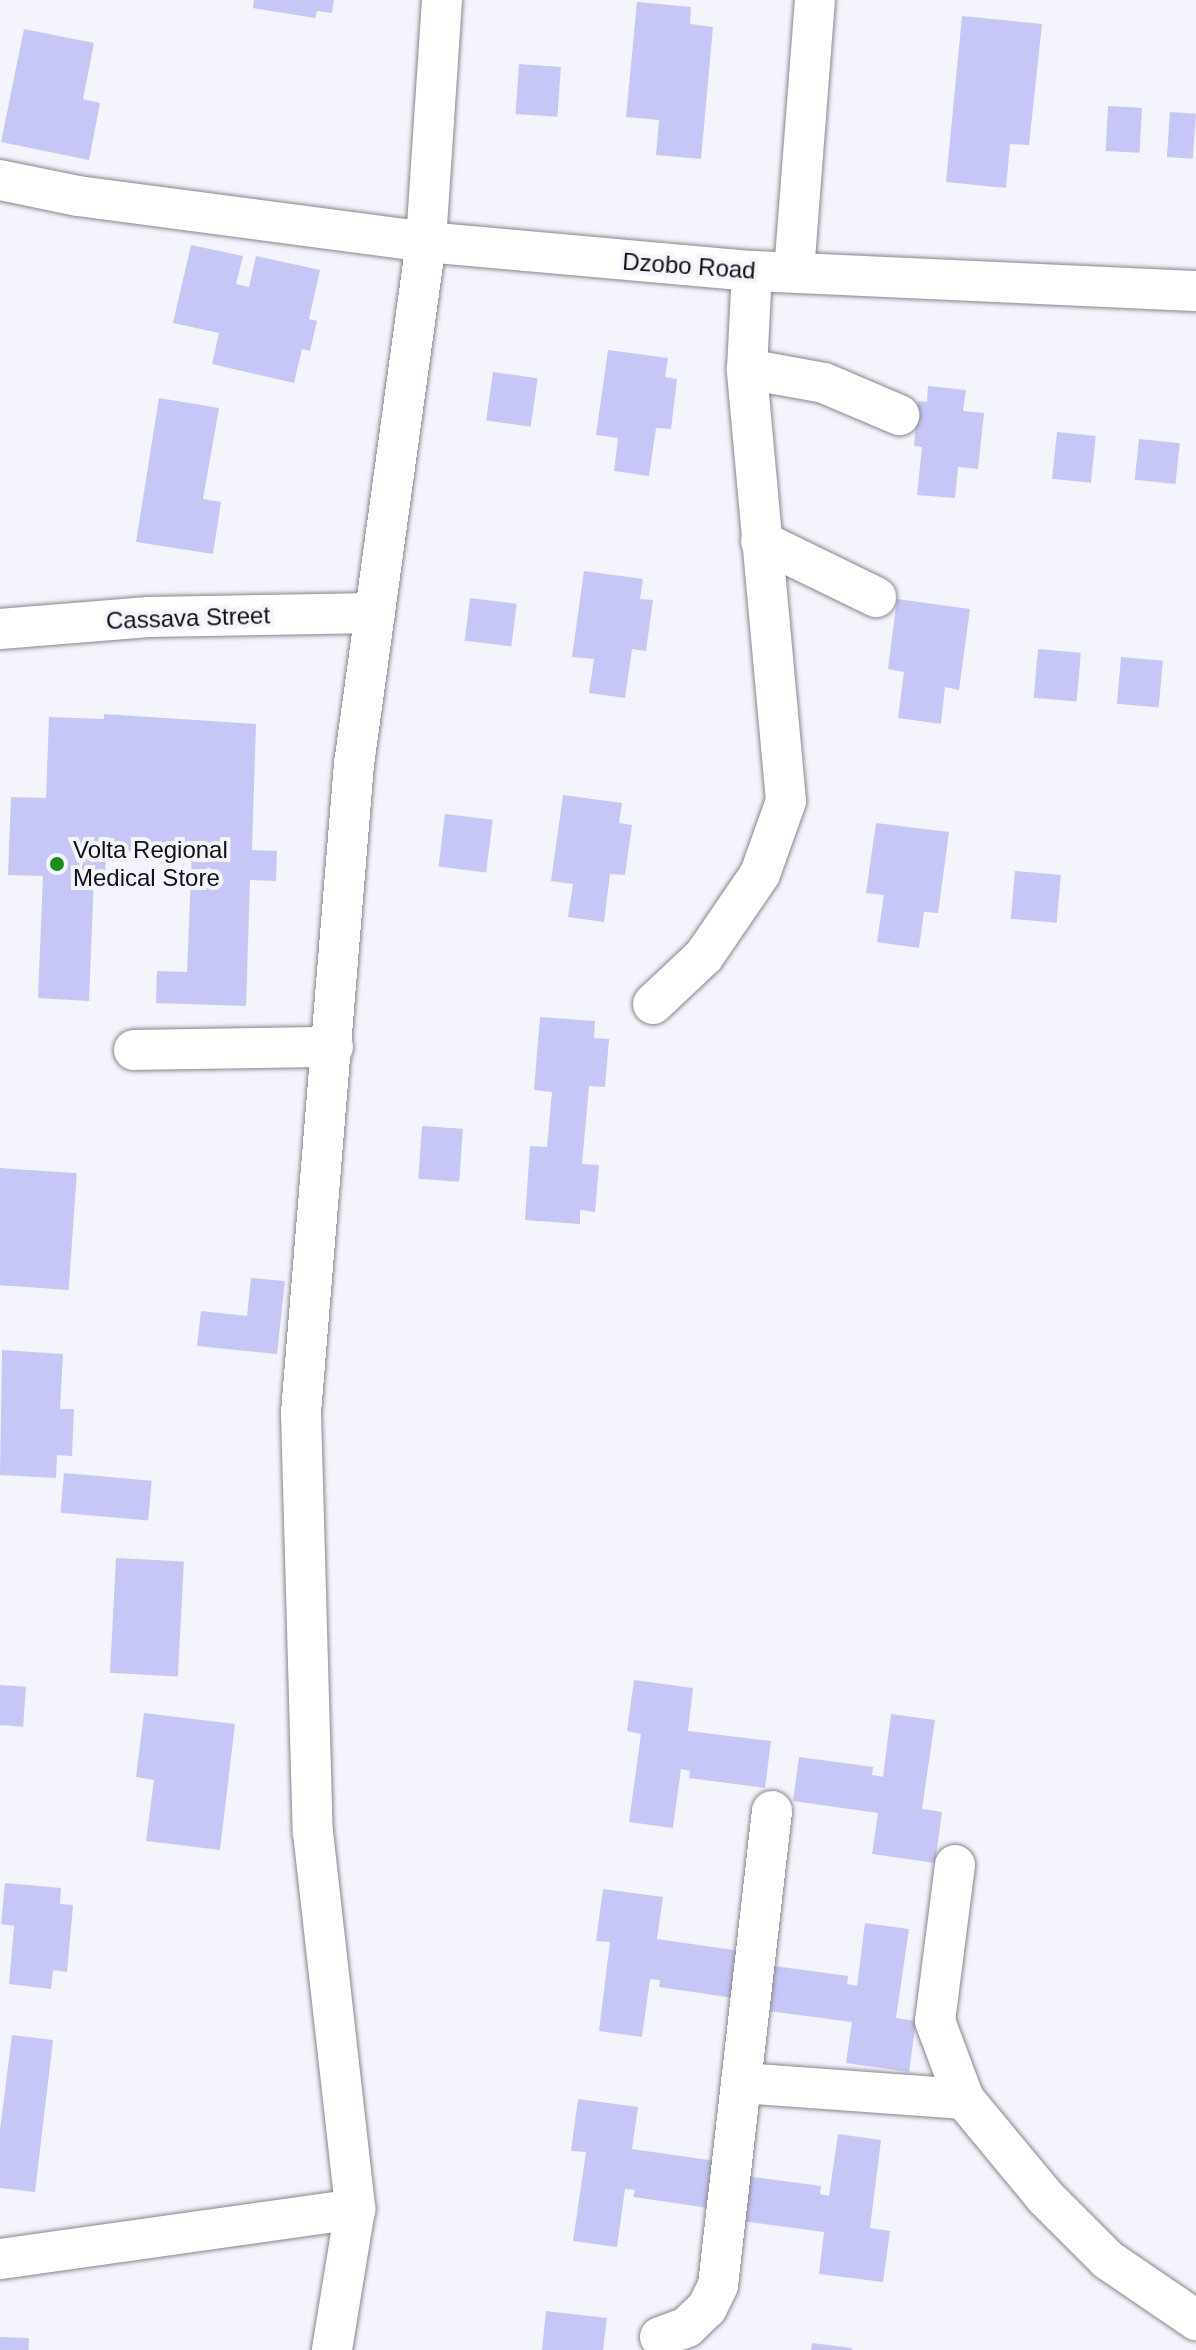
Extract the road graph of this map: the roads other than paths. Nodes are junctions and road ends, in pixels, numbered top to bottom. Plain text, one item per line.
1 (442, 0) edge
2 (815, 0) edge
3 (0, 180) edge
4 (426, 242) junction
5 (752, 271) junction
6 (794, 272) junction
7 (1196, 291) edge
8 (747, 369) junction
9 (899, 415) dead end
10 (761, 541) junction
11 (876, 597) dead end
12 (375, 613) junction
13 (0, 629) edge
14 (653, 1004) dead end
15 (333, 1047) junction
16 (134, 1050) dead end
17 (772, 1811) dead end
18 (955, 1865) dead end
19 (741, 2083) junction
20 (964, 2099) junction
21 (355, 2209) junction
22 (0, 2259) edge
23 (1196, 2320) edge
24 (660, 2337) dead end
25 (332, 2350) edge

1 - 4 street
2 - 6 street
3 - 4 street, Dzobo Road
4 - 5 street, Dzobo Road
4 - 12 street
5 - 6 street, Dzobo Road
5 - 8 street
6 - 7 street, Dzobo Road
8 - 9 street
8 - 10 street
10 - 11 street
10 - 14 street
12 - 13 street, Cassava Street
12 - 15 street
15 - 16 street
15 - 21 street
17 - 19 street
18 - 20 street
19 - 20 street
19 - 24 street
20 - 23 street
21 - 22 street
21 - 25 street

